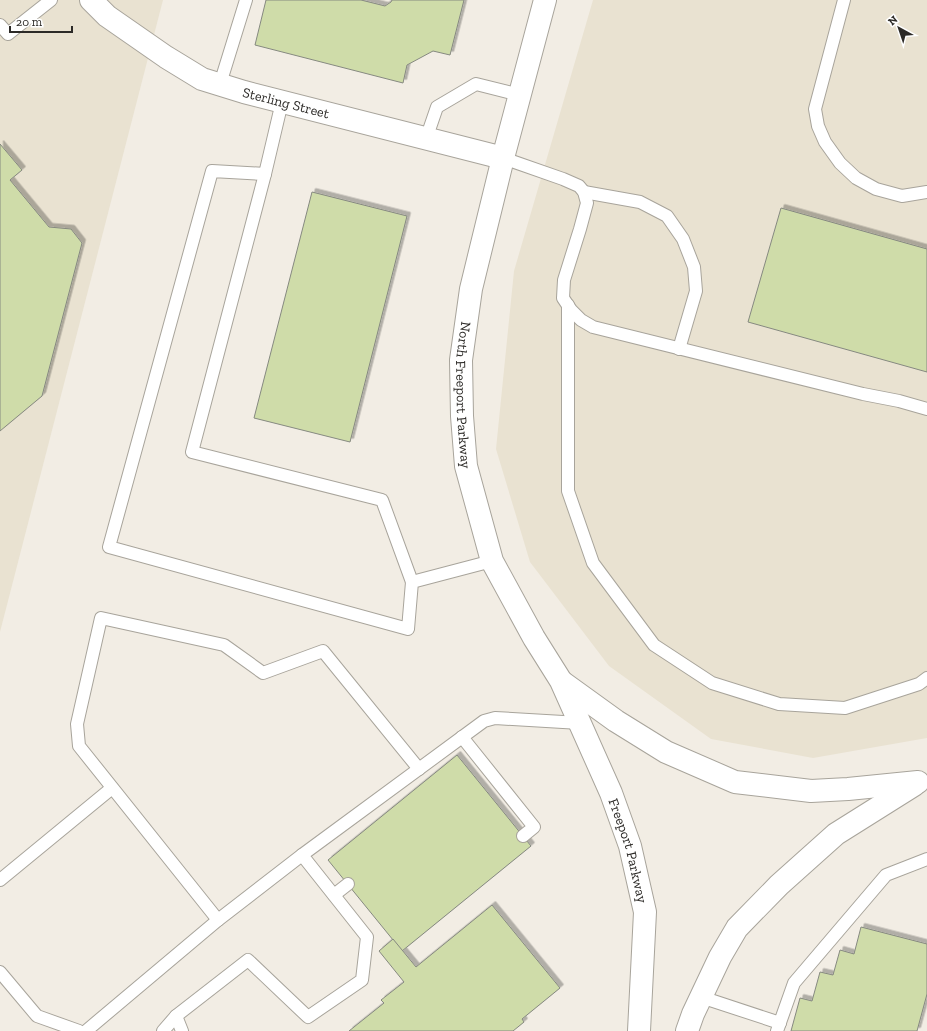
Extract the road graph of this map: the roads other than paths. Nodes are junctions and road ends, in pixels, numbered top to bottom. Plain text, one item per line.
1 (51, 0) edge
2 (91, 0) edge
3 (246, 0) edge
4 (545, 0) edge
5 (844, 0) edge
6 (0, 25) edge
7 (220, 84) junction
8 (520, 95) junction
9 (282, 102) junction
10 (426, 139) junction
11 (503, 158) junction
12 (265, 174) junction
13 (584, 192) junction
14 (927, 192) edge
15 (568, 305) junction
16 (679, 349) junction
17 (927, 409) edge
18 (492, 561) junction
19 (412, 582) junction
20 (927, 678) edge
21 (561, 681) junction
22 (580, 723) junction
23 (462, 736) junction
24 (419, 769) junction
25 (922, 780) edge
26 (112, 788) junction
27 (523, 836) dead end
28 (302, 855) junction
29 (927, 859) edge
30 (0, 880) edge
31 (348, 884) dead end
32 (334, 895) junction
33 (218, 920) junction
34 (0, 972) edge
35 (701, 997) junction
36 (176, 1016) junction
37 (779, 1027) edge
38 (79, 1031) edge
39 (86, 1031) edge
40 (163, 1031) edge
41 (182, 1031) edge
42 (639, 1031) edge
43 (687, 1031) edge

1 - 6 lane
2 - 7 main road, Sterling Street
3 - 7 lane
4 - 8 main road, North Freeport Parkway
5 - 14 lane
7 - 9 main road, Sterling Street
8 - 10 lane
8 - 11 main road, North Freeport Parkway
9 - 10 main road, Sterling Street
9 - 12 lane
10 - 11 main road, Sterling Street
11 - 13 lane
11 - 18 main road, North Freeport Parkway
12 - 19 lane
12 - 19 lane
13 - 15 lane
13 - 16 lane
15 - 16 lane
15 - 20 lane
16 - 17 lane
18 - 19 lane
18 - 21 main road, North Freeport Parkway
21 - 22 main road, Freeport Parkway
21 - 25 main road
22 - 23 lane
22 - 42 main road, Freeport Parkway
23 - 24 lane
23 - 27 lane
24 - 26 lane
24 - 28 lane
25 - 35 main road
26 - 30 lane
26 - 33 lane
28 - 32 lane
28 - 33 lane
29 - 37 lane
31 - 32 lane
32 - 36 lane
33 - 39 lane
34 - 38 lane
35 - 37 lane
35 - 43 main road
36 - 40 lane
36 - 41 lane

